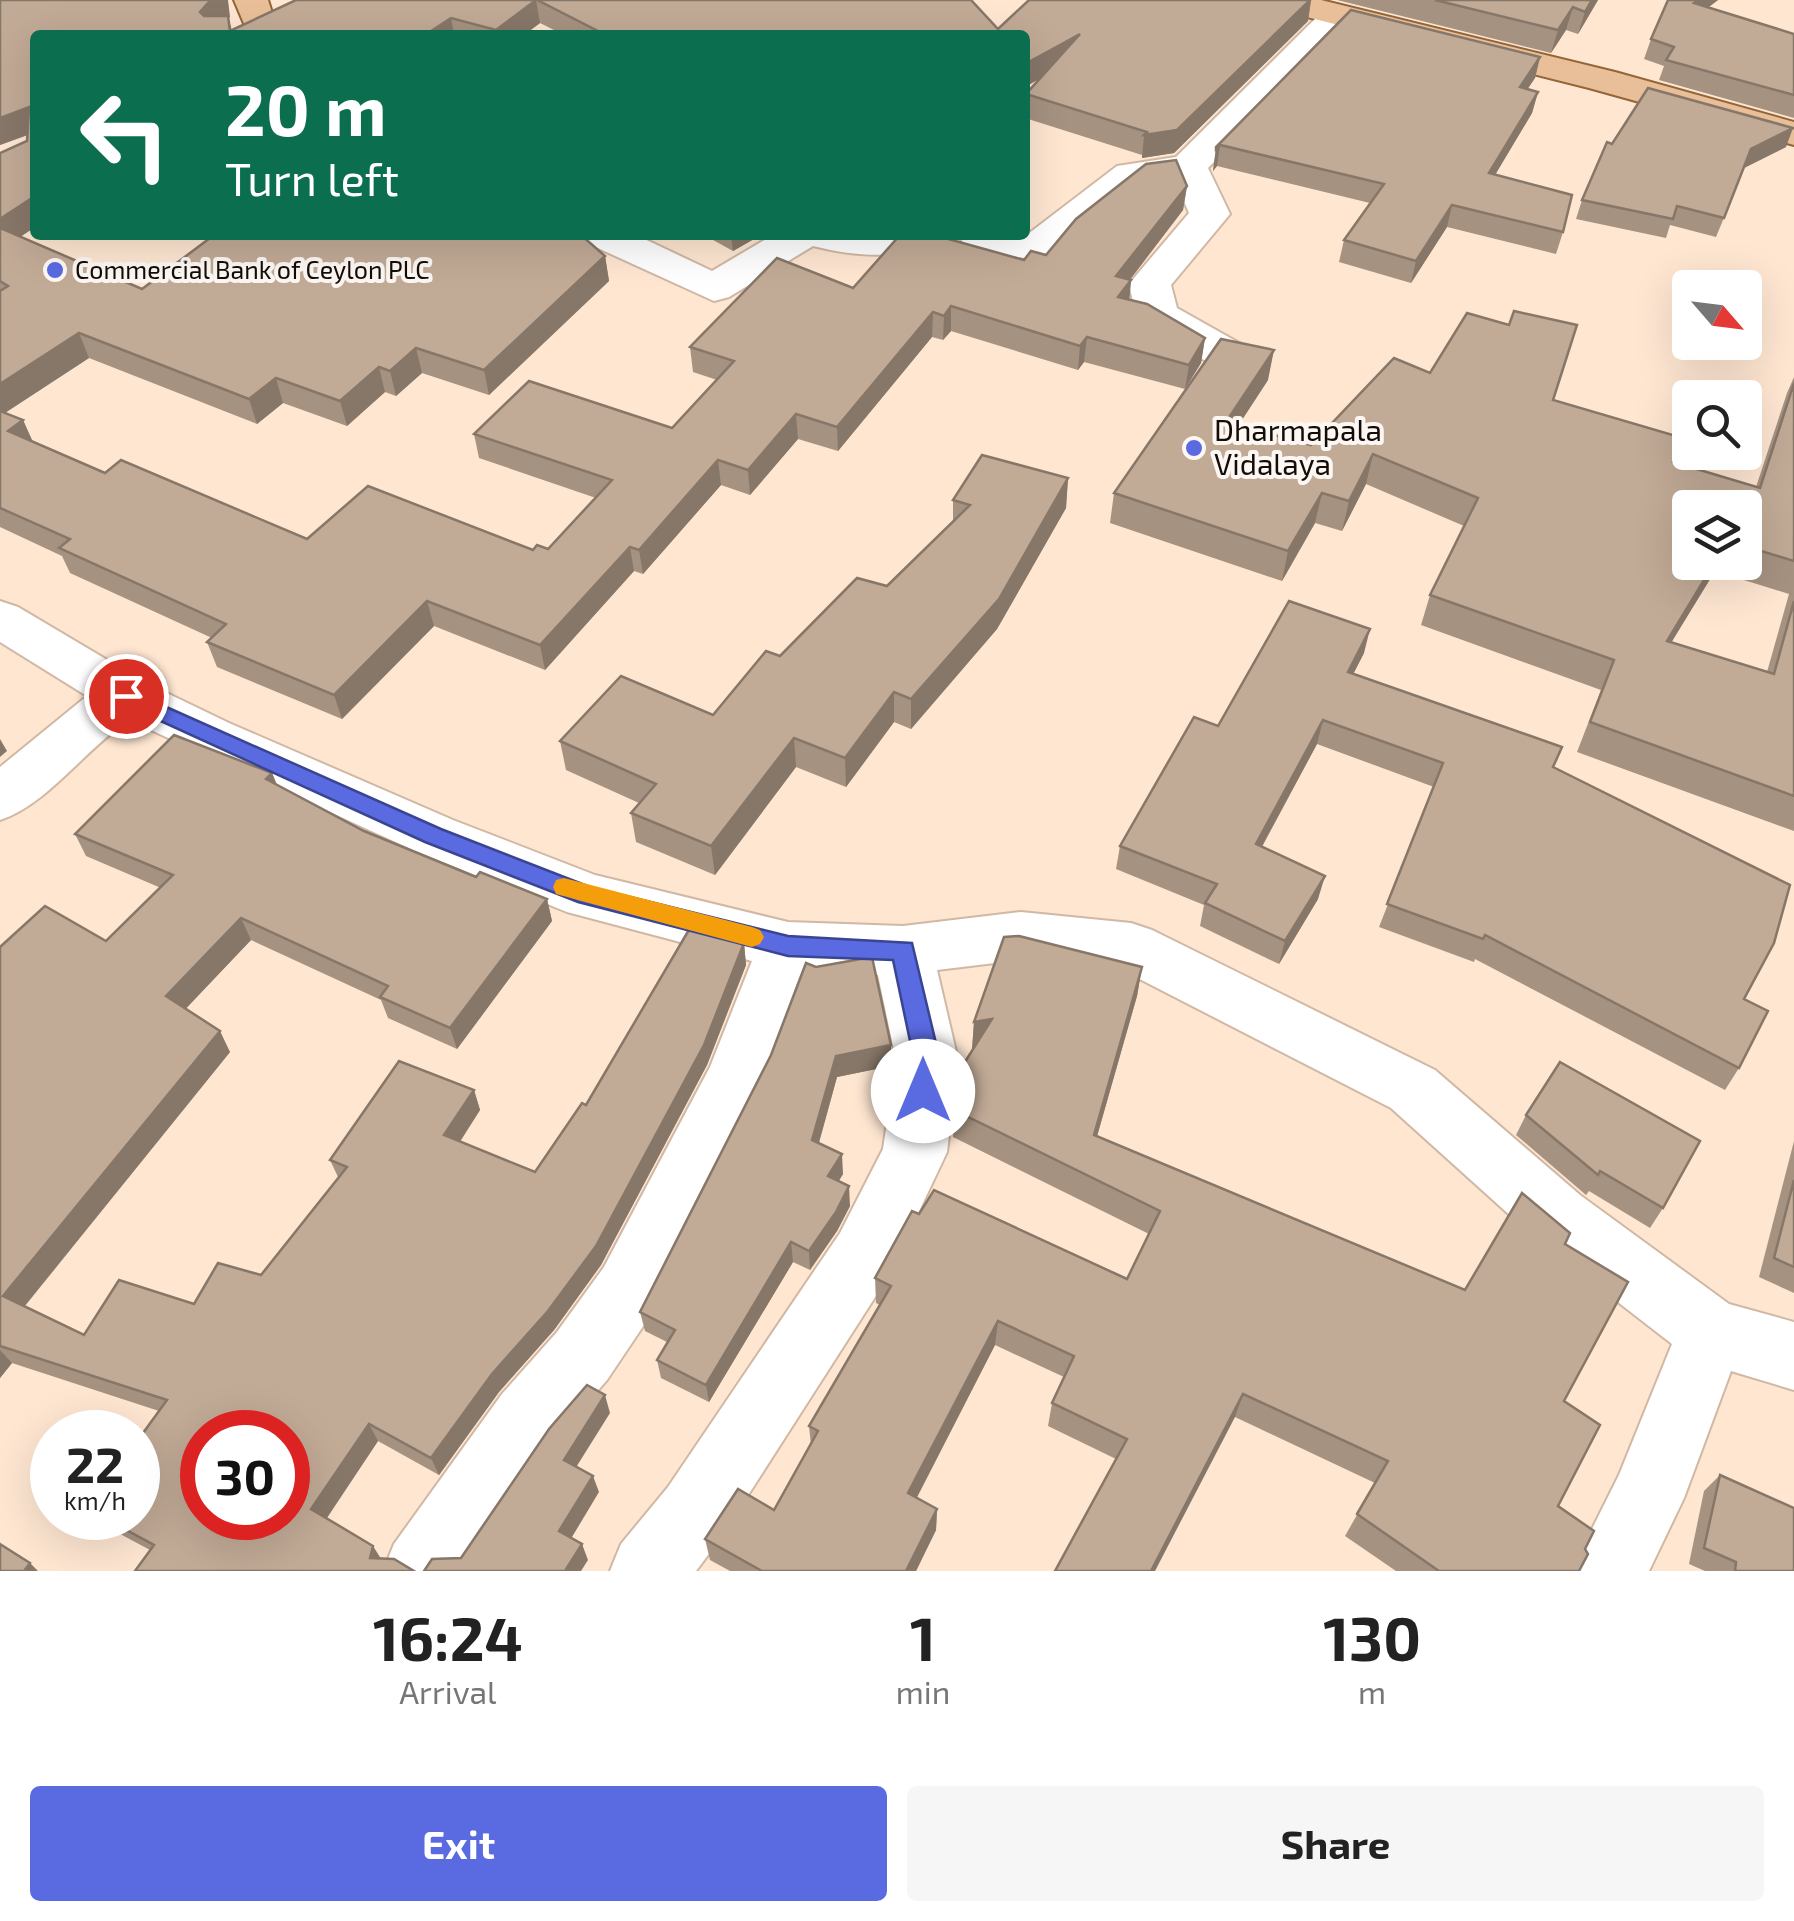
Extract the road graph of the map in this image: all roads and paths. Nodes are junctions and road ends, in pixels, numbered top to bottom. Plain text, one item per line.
1 (1279, 0) edge
2 (1338, 15) junction
3 (1794, 134) edge
4 (1188, 167) junction
5 (614, 240) edge
6 (794, 240) edge
7 (839, 240) edge
8 (913, 240) edge
9 (1000, 240) edge
10 (1233, 357) edge
11 (0, 619) edge
12 (126, 696) junction
13 (0, 799) edge
14 (788, 946) junction
15 (903, 950) junction
16 (1710, 1332) junction
17 (1794, 1356) edge
18 (422, 1571) edge
19 (648, 1571) edge
20 (1609, 1571) edge

1 - 2 main road
2 - 3 main road
2 - 4 street
4 - 9 street
4 - 10 street
5 - 6 street
7 - 8 street
11 - 12 street
12 - 13 street
12 - 14 street
14 - 15 street
14 - 18 street
15 - 16 street
15 - 19 street
16 - 17 street
16 - 20 street

